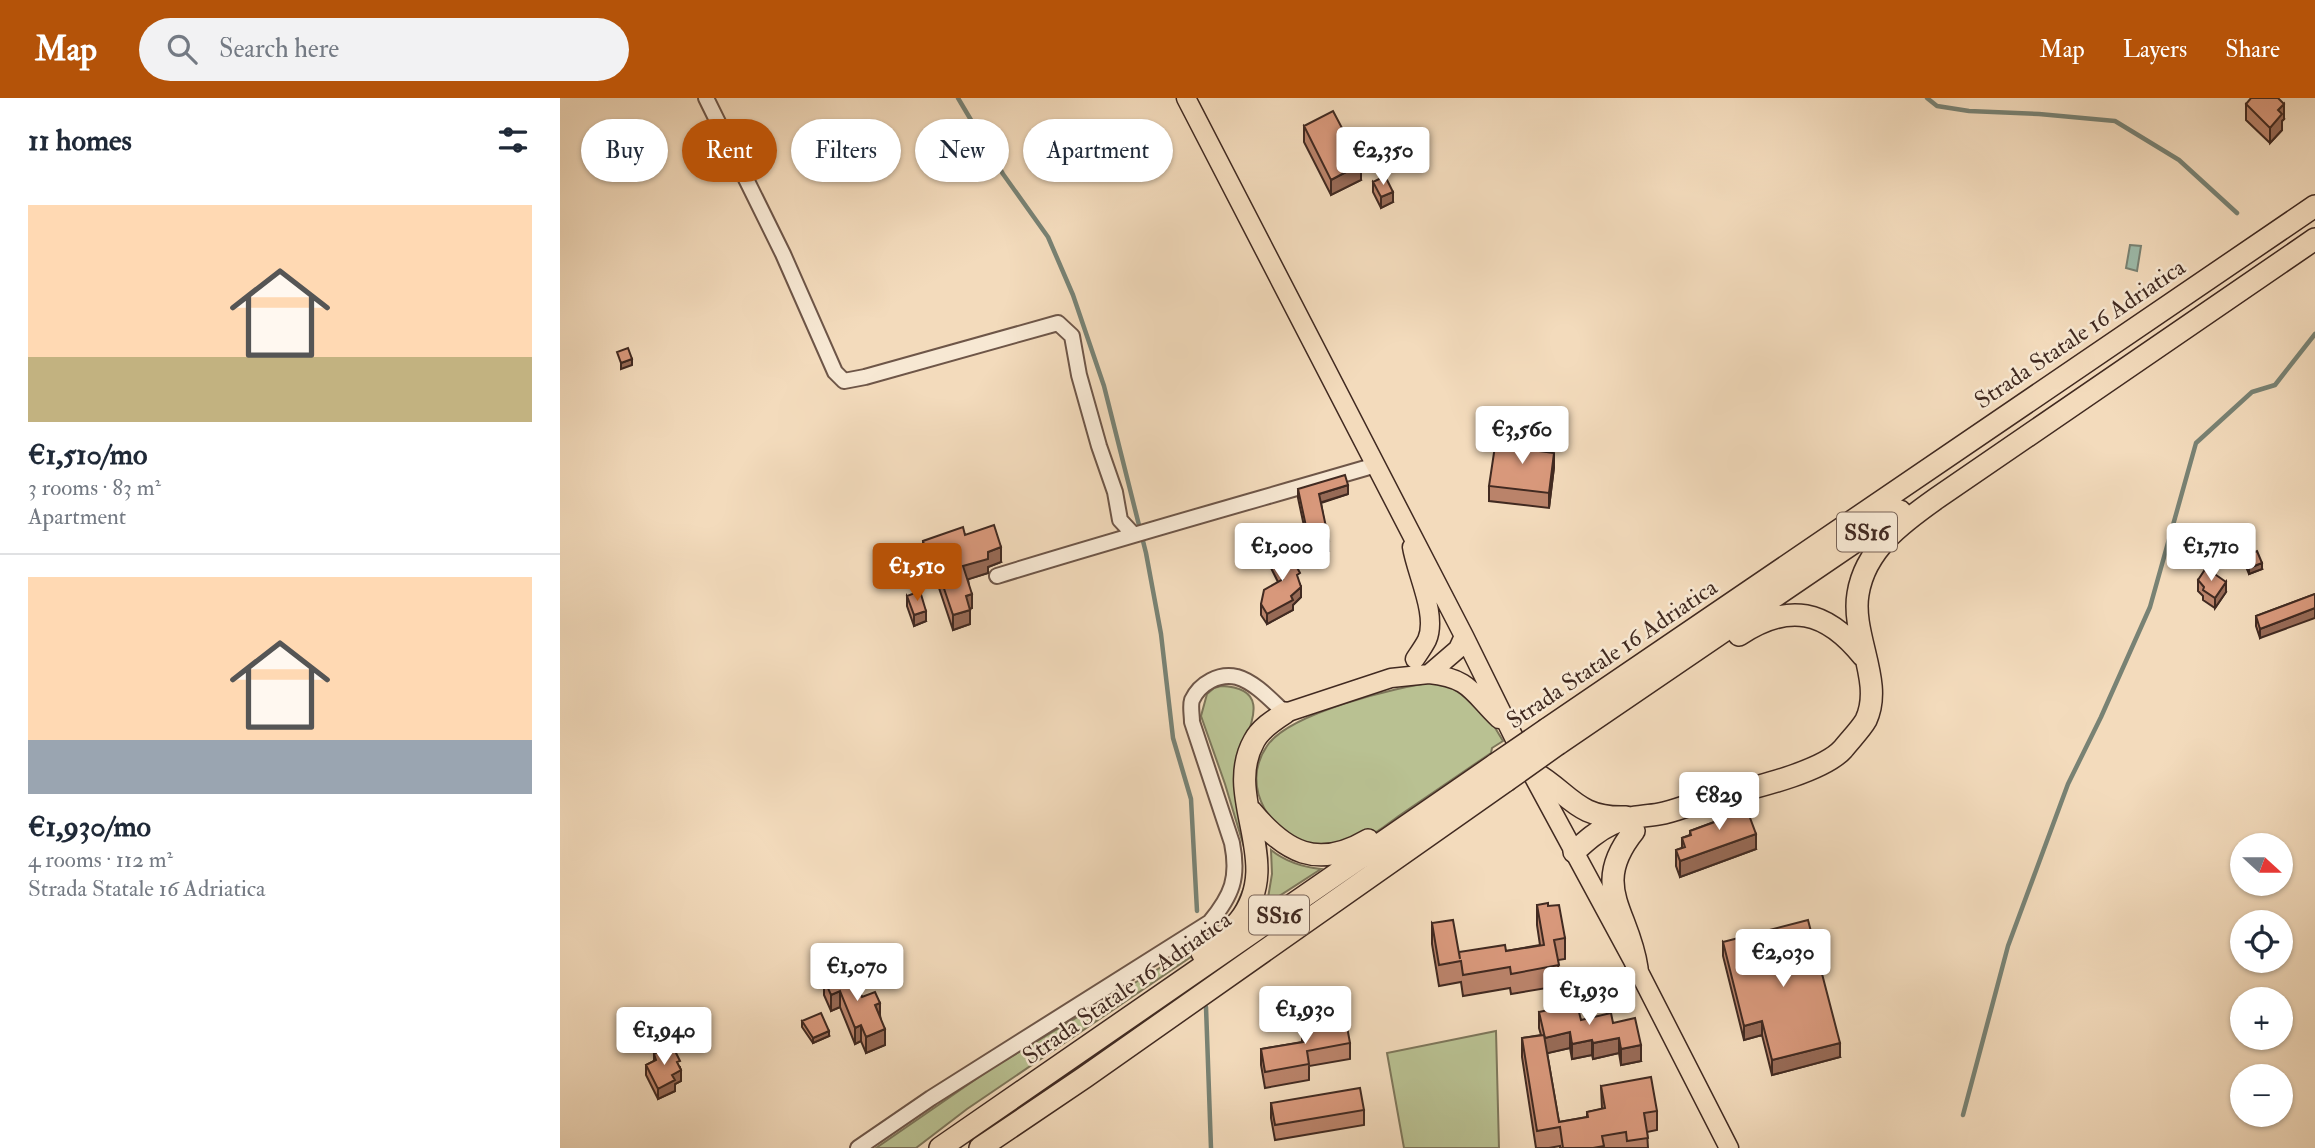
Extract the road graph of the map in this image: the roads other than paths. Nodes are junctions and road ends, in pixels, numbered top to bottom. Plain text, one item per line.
1 (706, 98) edge
2 (1186, 98) edge
3 (2315, 206) edge
4 (2315, 228) edge
5 (2315, 239) edge
6 (1376, 465) junction
7 (1409, 530) junction
8 (1133, 534) junction
9 (997, 576) dead end
10 (1464, 636) junction
11 (1864, 657) junction
12 (1415, 659) junction
13 (1429, 674) junction
14 (1391, 678) junction
15 (1285, 713) junction
16 (1509, 726) junction
17 (1553, 737) junction
18 (1530, 770) junction
19 (1502, 772) junction
20 (1247, 807) junction
21 (1631, 824) junction
22 (1574, 852) junction
23 (1637, 968) junction
24 (858, 1148) edge
25 (938, 1148) edge
26 (980, 1148) edge
27 (1729, 1148) edge

1 - 8 street
2 - 6 main road
3 - 17 highway, Strada Statale 16 Adriatica / SS16
4 - 17 highway, Strada Statale 16 Adriatica / SS16
5 - 11 highway
6 - 7 main road
6 - 8 street
7 - 10 main road
7 - 12 main road
8 - 9 street
10 - 12 main road
10 - 13 main road
10 - 16 main road
11 - 17 highway
11 - 21 highway
12 - 14 main road
13 - 14 main road
13 - 16 main road
14 - 15 main road
15 - 20 highway
15 - 24 street
16 - 18 main road
17 - 19 highway, Strada Statale 16 Adriatica / SS16, bridge
18 - 21 highway
18 - 22 main road
19 - 20 highway
19 - 25 highway, Strada Statale 16 Adriatica / SS16
19 - 26 highway, Strada Statale 16 Adriatica / SS16
20 - 25 highway
21 - 22 highway
21 - 23 highway
22 - 23 main road
23 - 27 main road

